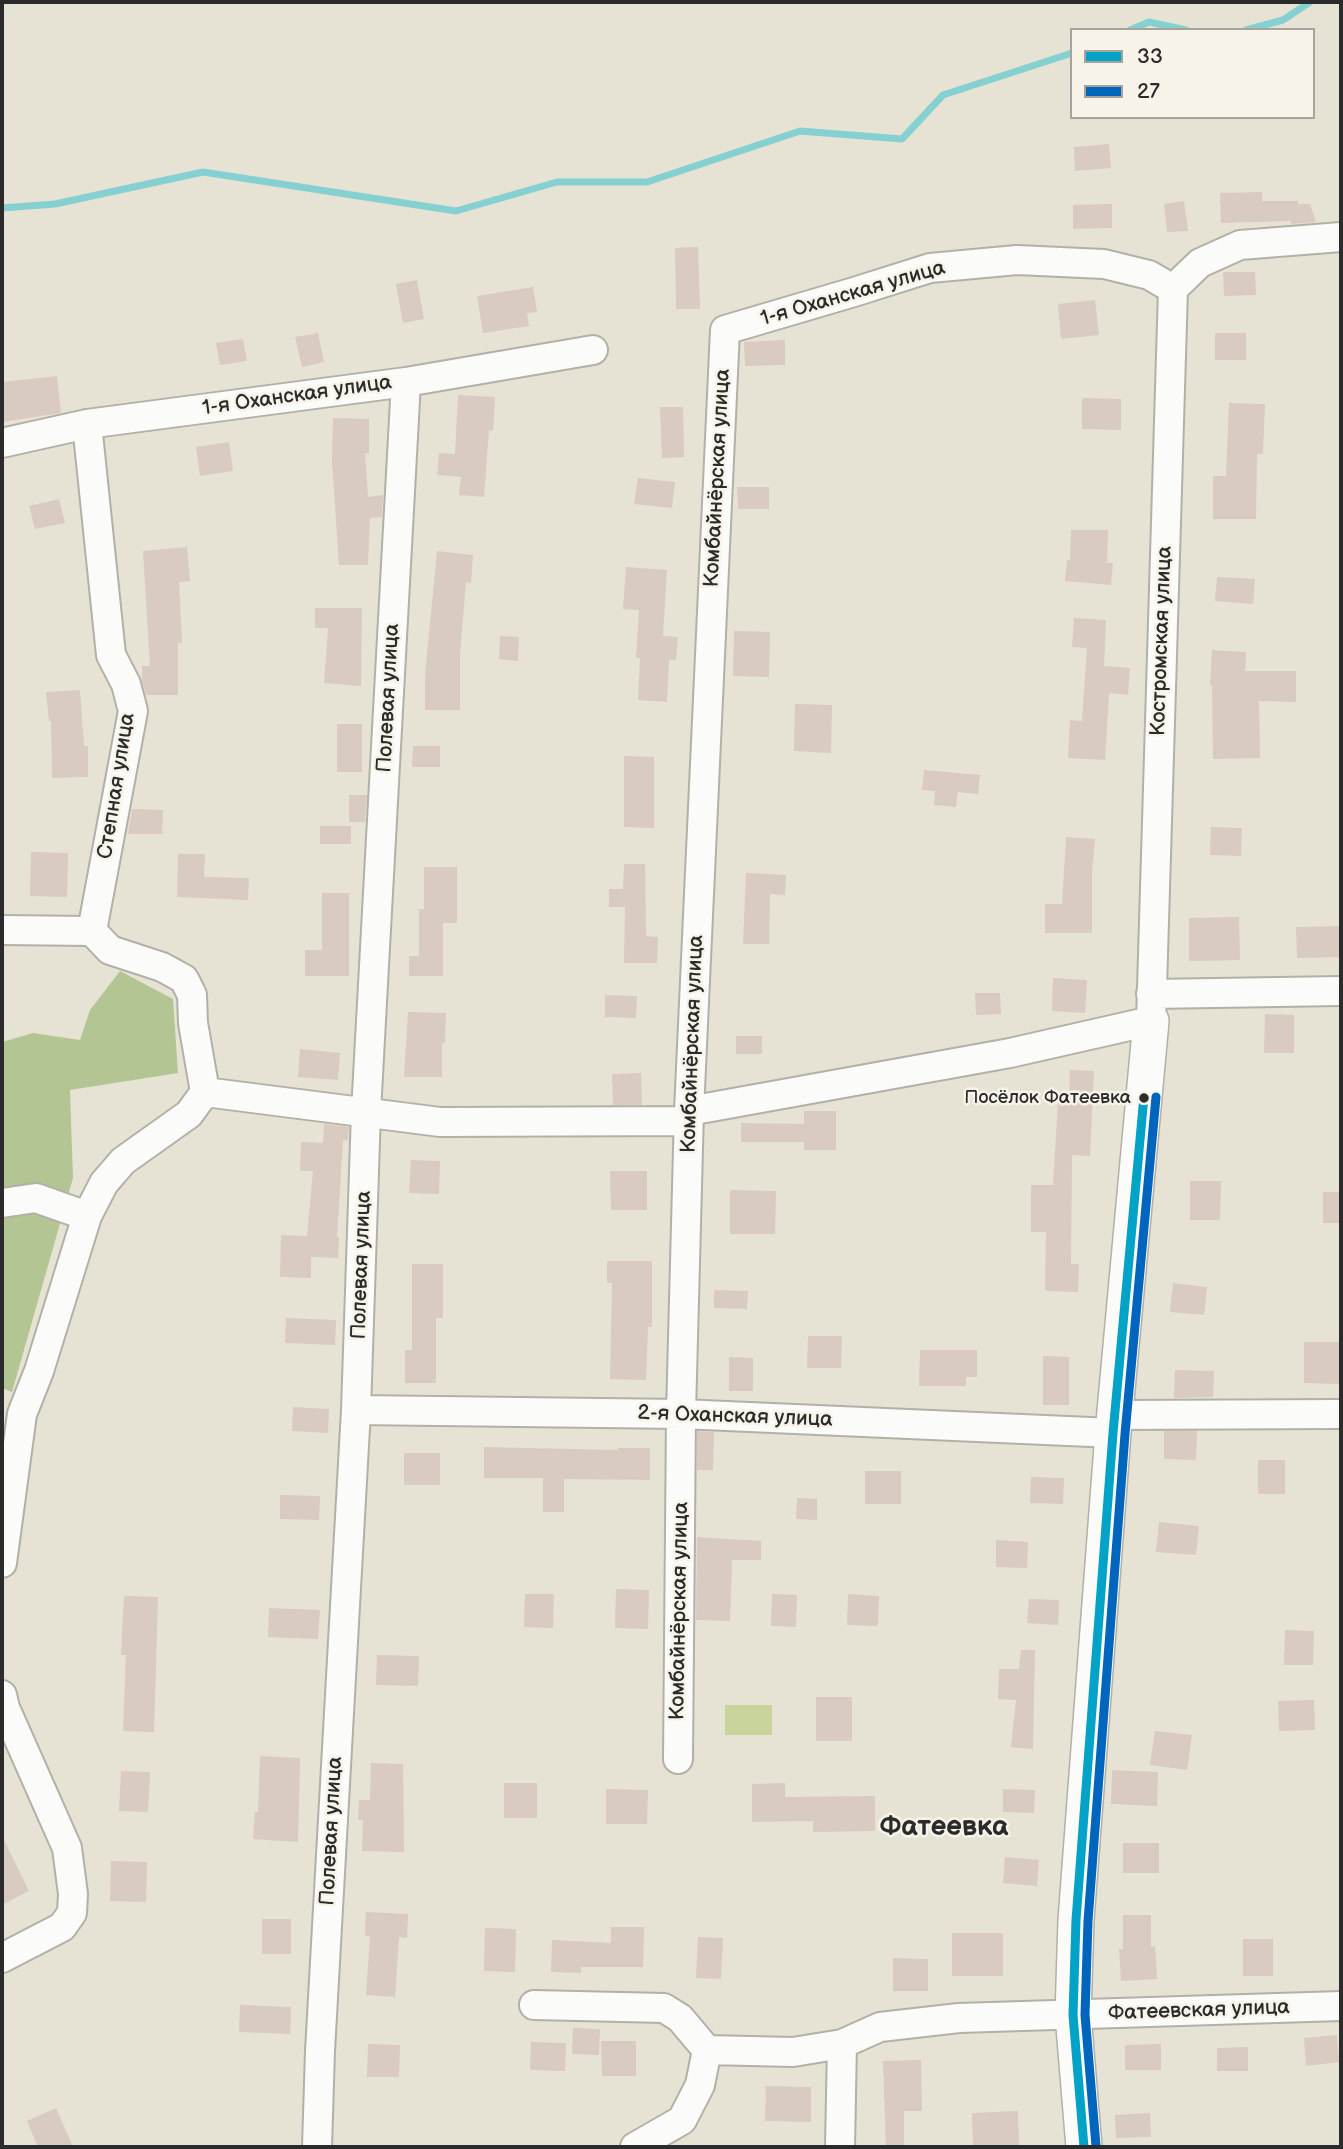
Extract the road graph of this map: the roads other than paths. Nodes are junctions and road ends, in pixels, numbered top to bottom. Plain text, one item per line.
1 (1341, 237) edge
2 (1173, 289) junction
3 (725, 330) joint
4 (593, 351) dead end
5 (406, 382) junction
6 (87, 424) junction
7 (2, 443) edge
8 (2, 930) edge
9 (92, 931) junction
10 (1341, 991) edge
11 (1151, 1008) junction
12 (205, 1092) junction
13 (366, 1112) junction
14 (689, 1116) junction
15 (2, 1203) edge
16 (87, 1216) junction
17 (356, 1410) junction
18 (1341, 1413) edge
19 (12, 1414) edge
20 (681, 1414) junction
21 (1114, 1424) junction
22 (2, 1563) edge
23 (2, 1695) edge
24 (678, 1759) dead end
25 (2, 1958) edge
26 (534, 2005) dead end
27 (1341, 2006) edge
28 (1073, 2015) junction
29 (842, 2044) junction
30 (706, 2050) junction
31 (317, 2147) edge
32 (635, 2147) edge
33 (841, 2147) edge
34 (1084, 2147) edge

1 - 2 street
2 - 3 street, 1-я Оханская улица
2 - 11 street, Костромская улица
3 - 14 street, Комбайнёрская улица
4 - 5 street, 1-я Оханская улица
5 - 6 street, 1-я Оханская улица
5 - 13 street, Полевая улица
6 - 7 street, 1-я Оханская улица
6 - 9 street, Степная улица
8 - 9 street
9 - 12 street
10 - 11 street
11 - 14 street
11 - 21 street, Костромская улица
12 - 13 street
12 - 16 street
13 - 14 street
13 - 17 street, Полевая улица
14 - 20 street, Комбайнёрская улица
15 - 16 street
16 - 19 street
17 - 20 street, 2-я Оханская улица
17 - 31 street, Полевая улица
18 - 21 street, 2-я Оханская улица
19 - 22 street
20 - 21 street, 2-я Оханская улица
20 - 24 street, Комбайнёрская улица
21 - 28 street, Костромская улица
23 - 25 street
26 - 30 street
27 - 28 street, Фатеевская улица
28 - 29 street, Фатеевская улица
28 - 34 street, Костромская улица
29 - 30 street, Фатеевская улица
29 - 33 street
30 - 32 street

